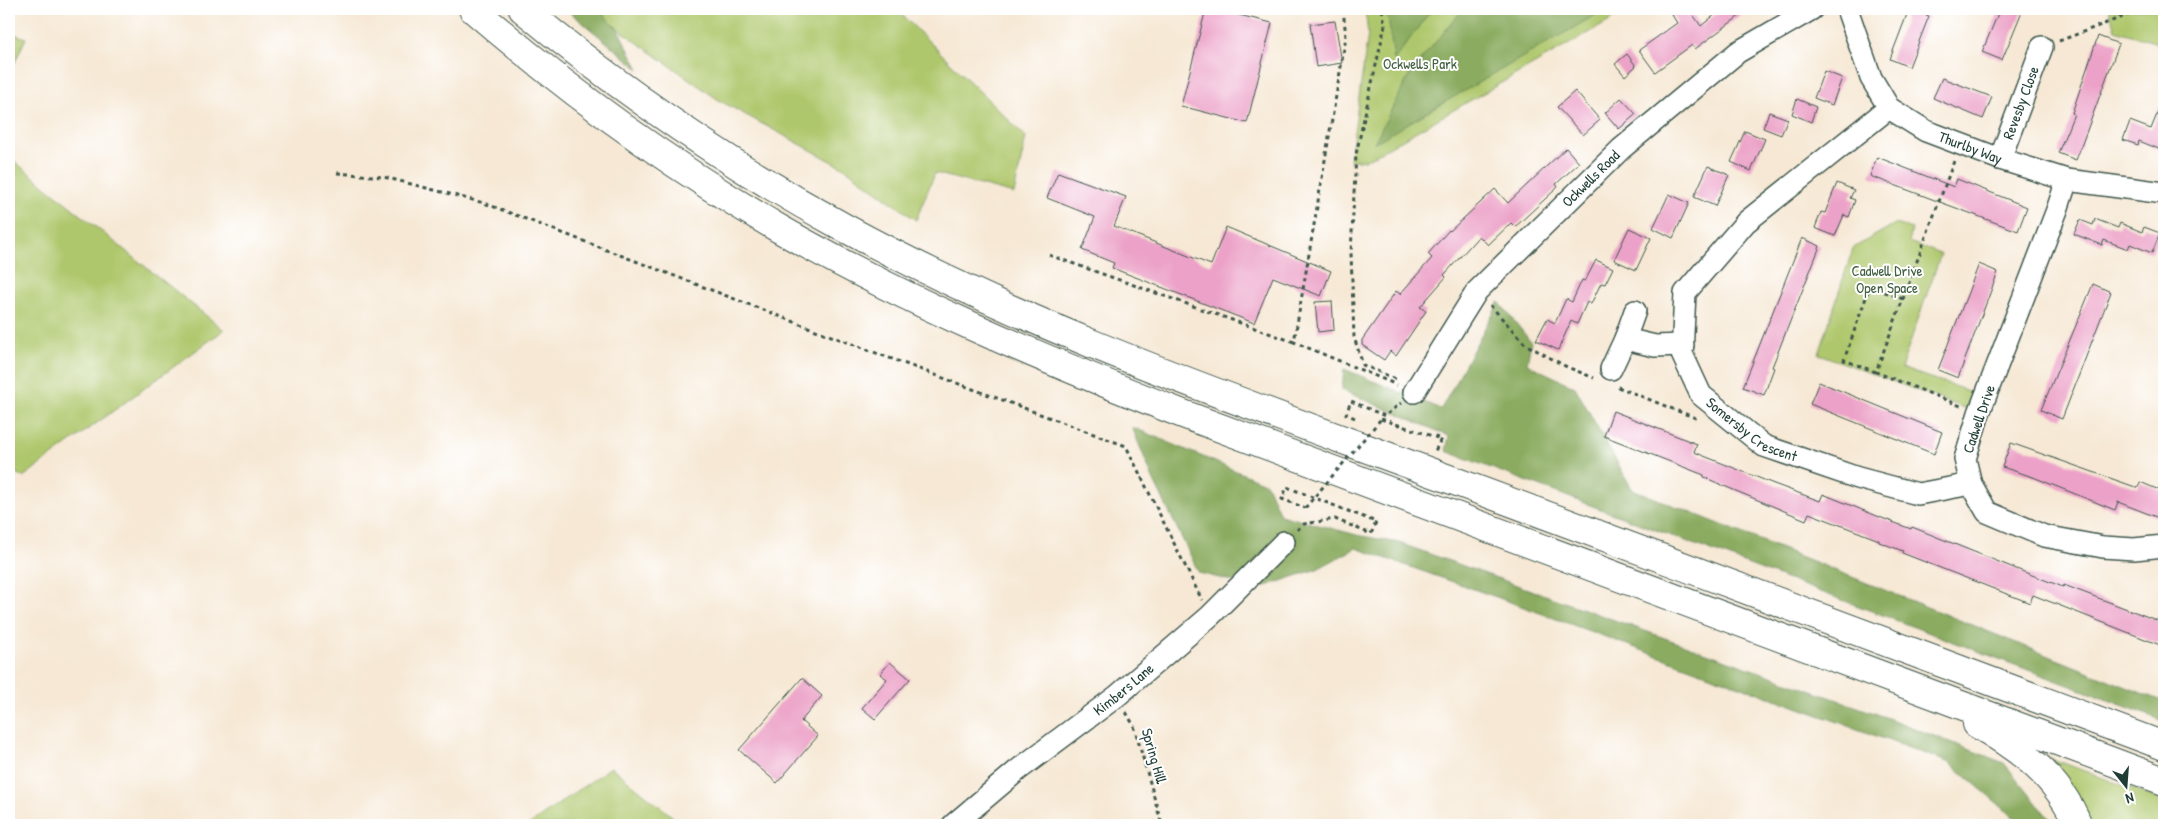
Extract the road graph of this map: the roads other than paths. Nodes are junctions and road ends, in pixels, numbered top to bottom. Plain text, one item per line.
1 (474, 9) edge
2 (523, 9) edge
3 (1812, 9) edge
4 (1847, 9) edge
5 (2042, 47) road end
6 (1889, 108) junction
7 (2000, 159) junction
8 (2067, 180) junction
9 (2164, 193) edge
10 (1635, 311) dead end
11 (1626, 339) junction
12 (1683, 345) junction
13 (1611, 369) dead end
14 (1416, 390) road end
15 (1971, 484) junction
16 (1284, 542) road end
17 (2164, 546) edge
18 (1903, 683) junction
19 (2164, 746) edge
20 (2164, 781) edge
21 (953, 825) edge
22 (2078, 825) edge

1 - 18 highway
2 - 19 highway
3 - 14 street, Ockwells Road
4 - 6 street, Thurlby Way
5 - 7 street, Revesby Close
6 - 7 street, Thurlby Way
6 - 12 street, Somersby Crescent
7 - 8 street, Thurlby Way
8 - 9 street, Thurlby Way
8 - 15 street, Cadwell Drive
10 - 11 street
11 - 12 street
11 - 13 street
12 - 15 street, Somersby Crescent
15 - 17 street, Cadwell Drive
16 - 21 street, Kimbers Lane
18 - 20 highway
18 - 22 highway

